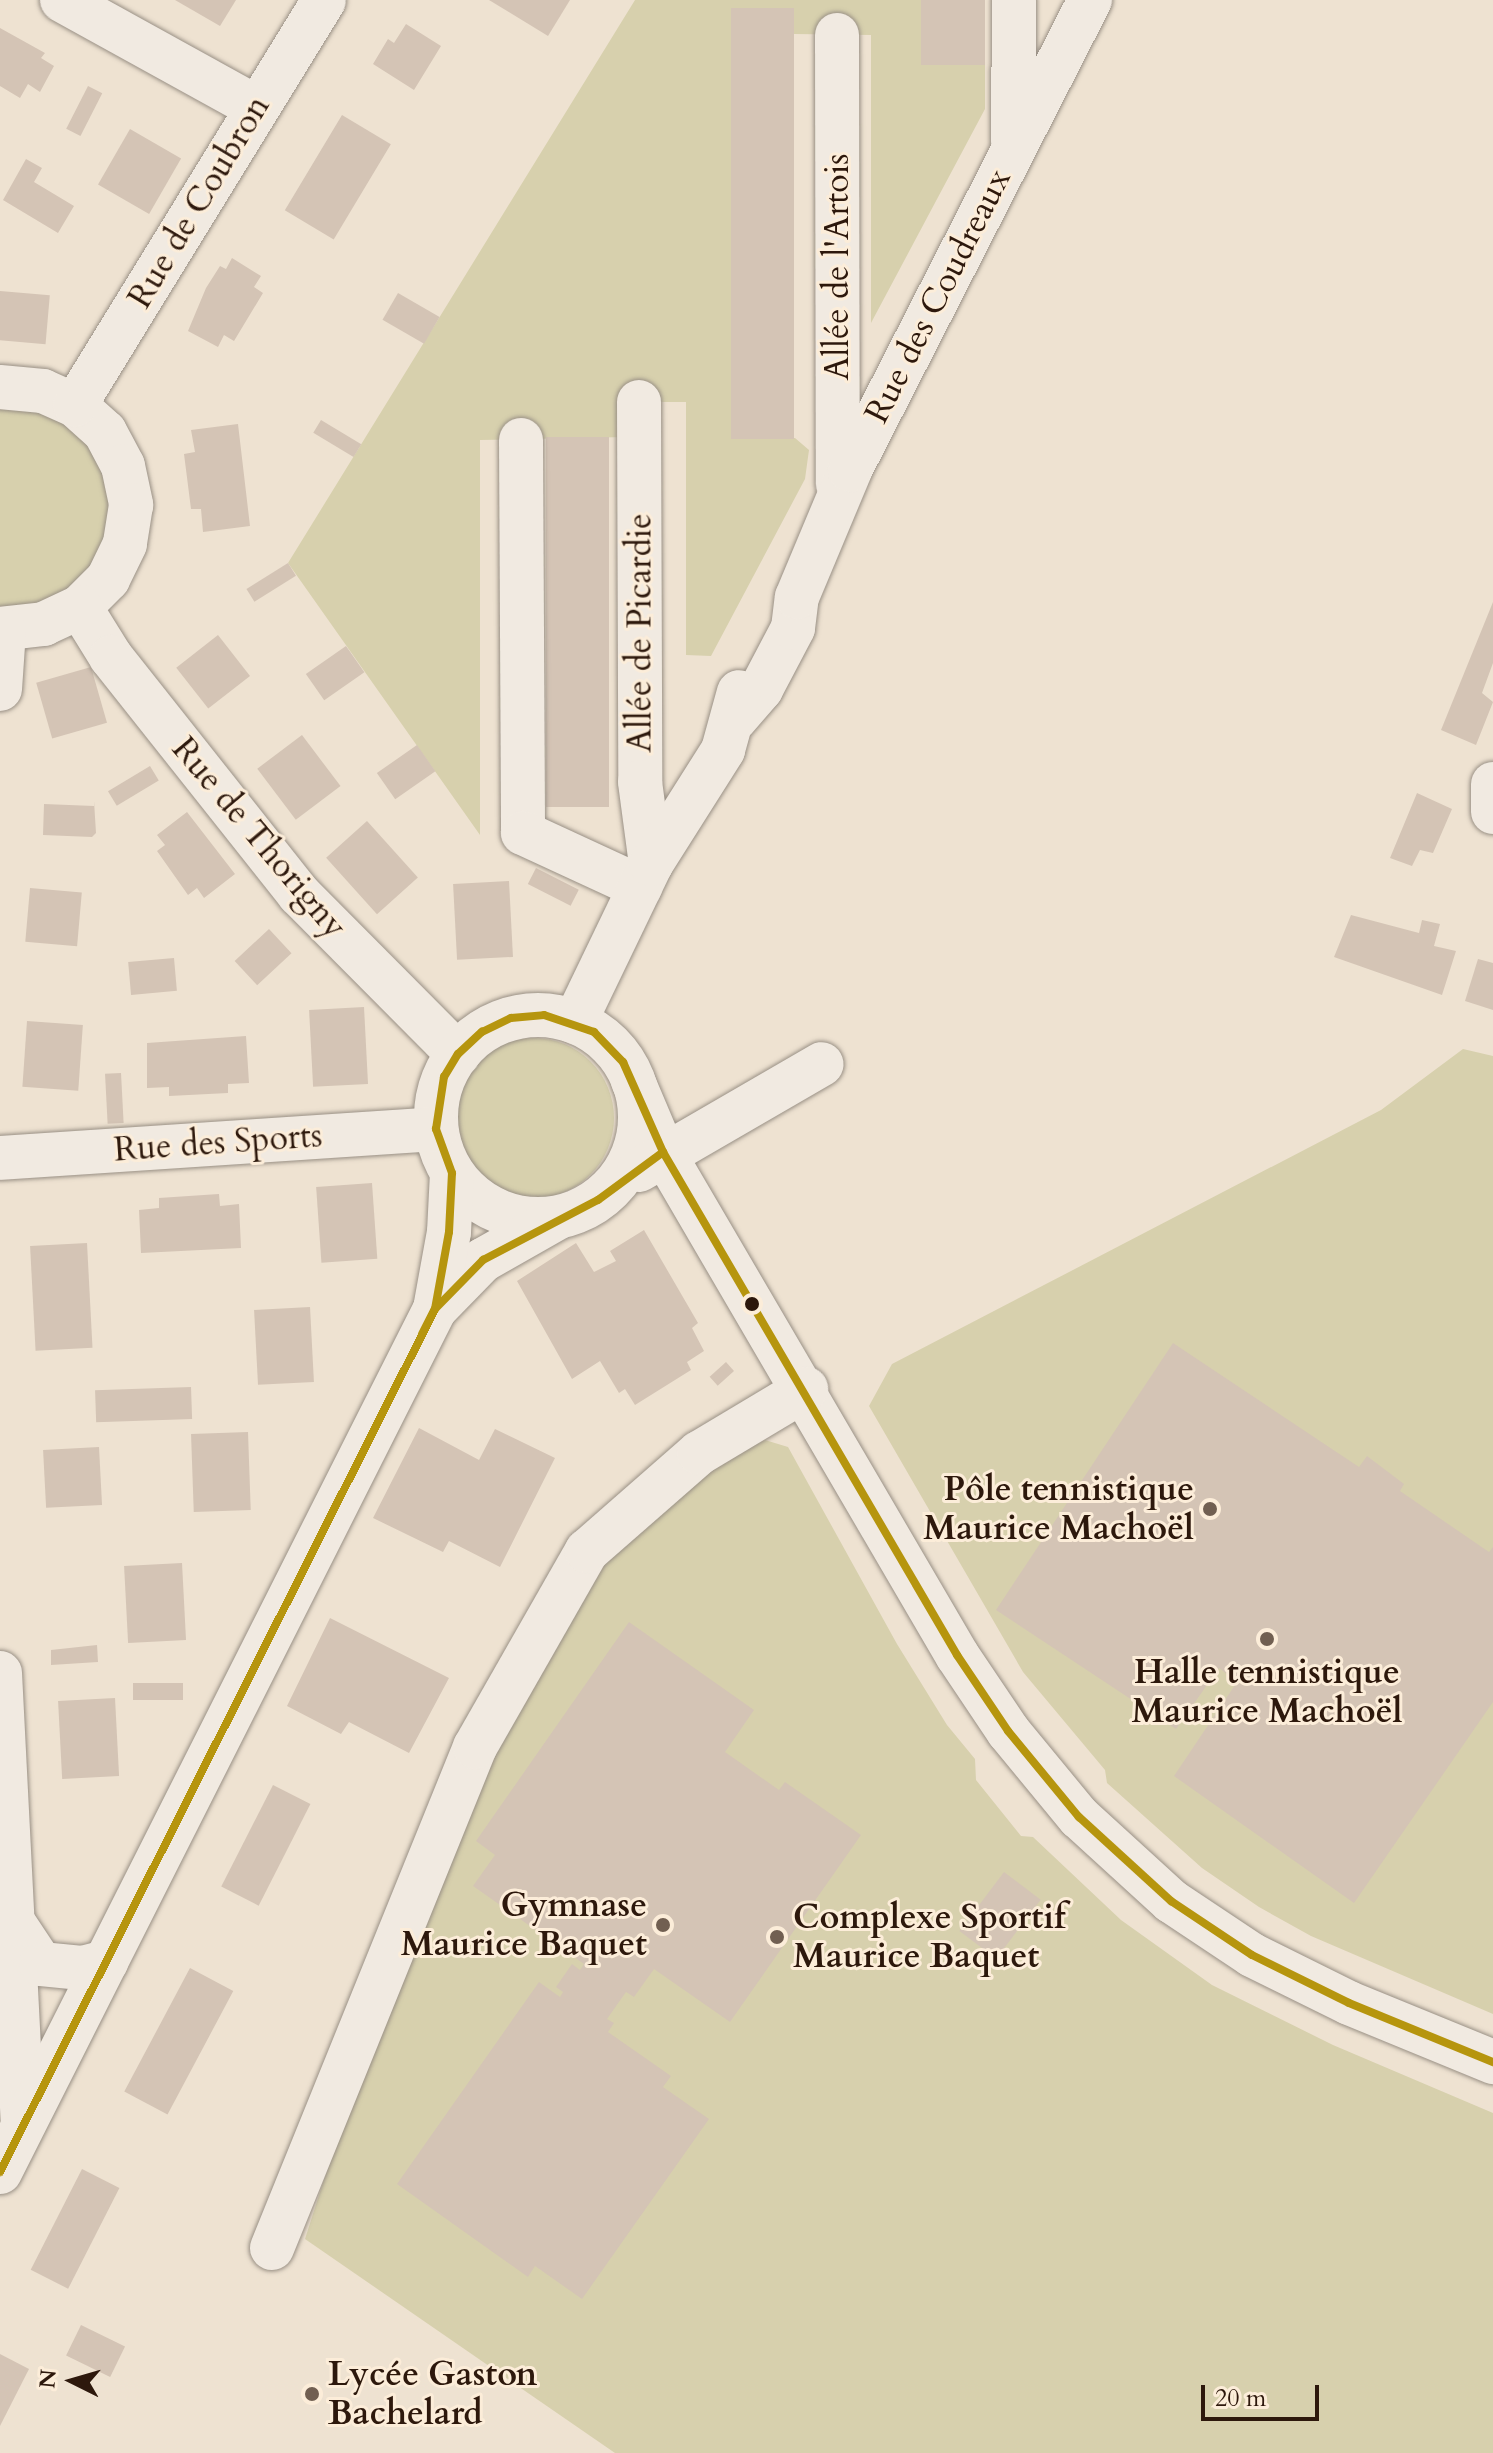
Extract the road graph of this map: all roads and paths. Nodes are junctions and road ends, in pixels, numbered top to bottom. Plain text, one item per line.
1 (62, 0) edge
2 (324, 0) edge
3 (1014, 0) edge
4 (1090, 0) edge
5 (837, 35) dead end
6 (256, 107) junction
7 (1013, 151) junction
8 (0, 387) edge
9 (639, 402) dead end
10 (75, 405) junction
11 (521, 440) dead end
12 (838, 499) junction
13 (80, 607) junction
14 (2, 629) edge
15 (0, 689) edge
16 (1493, 784) edge
17 (1493, 812) edge
18 (645, 875) junction
19 (575, 1022) junction
20 (458, 1054) junction
21 (822, 1064) dead end
22 (633, 1081) junction
23 (436, 1129) junction
24 (663, 1152) junction
25 (0, 1158) edge
26 (452, 1173) junction
27 (598, 1200) junction
28 (557, 1218) junction
29 (435, 1309) junction
30 (806, 1389) junction
31 (0, 1673) edge
32 (15, 1925) junction
33 (106, 1962) junction
34 (41, 1964) junction
35 (1493, 2062) edge
36 (48, 2076) junction
37 (23, 2126) junction
38 (0, 2172) edge
39 (272, 2248) dead end

1 - 6 street
2 - 6 street, Rue de Coubron
3 - 7 street
4 - 7 street, Rue des Coudreaux
5 - 12 street, Allée de l'Artois
6 - 10 street, Rue de Coubron
7 - 12 street, Rue des Coudreaux
8 - 10 street
9 - 18 street, Allée de Picardie
10 - 13 street
11 - 18 street
12 - 18 street, Rue des Coudreaux
13 - 14 street
13 - 20 street, Rue de Thorigny
14 - 15 street
16 - 17 street
18 - 19 street, Rue des Coudreaux
19 - 20 street
19 - 22 street
20 - 23 street
21 - 24 street
22 - 24 street
22 - 27 street
23 - 25 street, Rue des Sports
23 - 26 street
24 - 27 street
24 - 30 street
26 - 28 street
26 - 29 street
27 - 28 street
28 - 29 street
29 - 33 street
30 - 35 street
30 - 39 street
31 - 32 street
32 - 34 street
32 - 37 street
33 - 34 street
33 - 36 street
34 - 36 street
36 - 37 street
37 - 38 street

